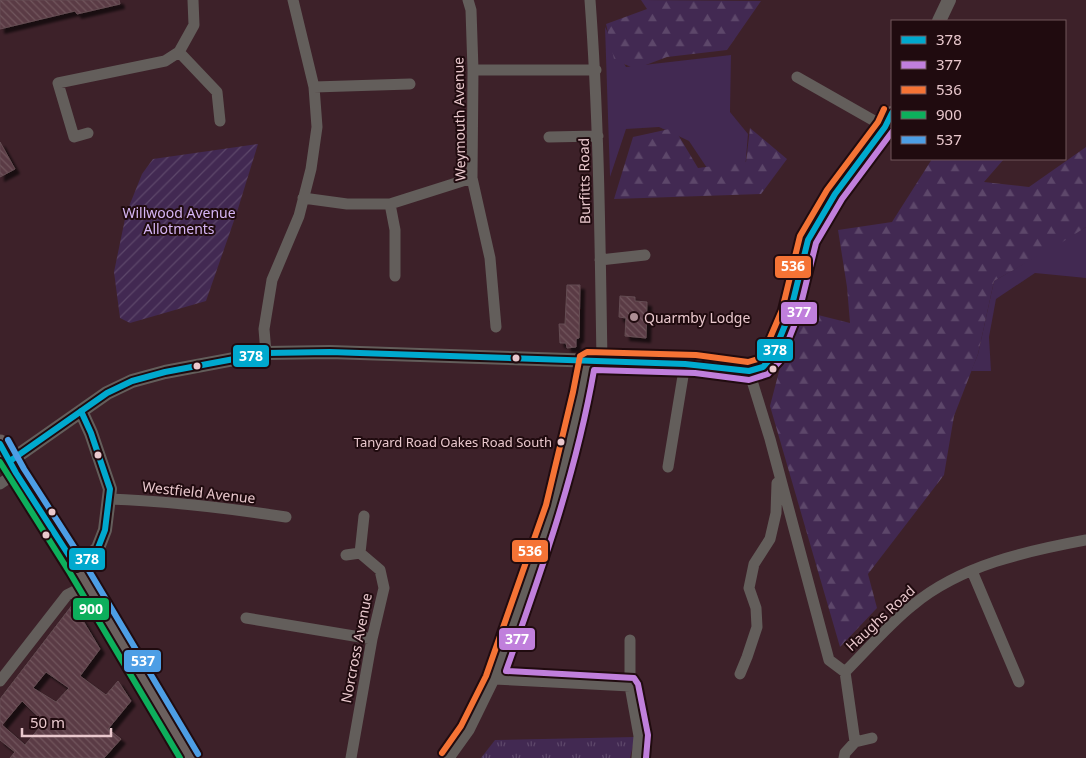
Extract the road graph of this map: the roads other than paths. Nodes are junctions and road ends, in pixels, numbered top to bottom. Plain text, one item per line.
1 (193, 0) edge
2 (468, 0) edge
3 (590, 0) edge
4 (949, 0) edge
5 (295, 1) edge
6 (939, 20) edge
7 (179, 52) junction
8 (474, 70) junction
9 (596, 70) junction
10 (797, 77) dead end
11 (410, 84) dead end
12 (314, 87) junction
13 (891, 115) edge
14 (220, 121) dead end
15 (885, 127) junction
16 (88, 133) dead end
17 (598, 136) junction
18 (549, 137) dead end
19 (472, 178) junction
20 (303, 198) junction
21 (390, 204) junction
22 (645, 255) dead end
23 (600, 260) junction
24 (395, 276) dead end
25 (496, 327) dead end
26 (266, 353) junction
27 (587, 361) junction
28 (602, 361) junction
29 (685, 364) junction
30 (749, 371) junction
31 (81, 411) junction
32 (770, 440) junction
33 (0, 444) edge
34 (13, 467) junction
35 (668, 467) dead end
36 (0, 484) edge
37 (109, 499) junction
38 (364, 516) dead end
39 (286, 517) dead end
40 (1086, 540) edge
41 (360, 553) junction
42 (346, 555) dead end
43 (77, 568) junction
44 (972, 571) junction
45 (87, 585) junction
46 (246, 618) dead end
47 (372, 639) junction
48 (630, 640) dead end
49 (845, 672) junction
50 (740, 674) dead end
51 (494, 679) junction
52 (0, 681) edge
53 (1019, 682) dead end
54 (630, 686) junction
55 (872, 738) dead end
56 (855, 742) junction
57 (190, 758) edge
58 (351, 758) edge
59 (449, 758) edge
60 (637, 758) edge
61 (844, 758) edge

1 - 7 street
2 - 8 street, Weymouth Avenue
3 - 9 street, Burfitts Road
4 - 6 street
5 - 12 street
7 - 14 street
7 - 16 street
8 - 9 street
8 - 19 street, Weymouth Avenue
9 - 17 street, Burfitts Road
10 - 15 street
11 - 12 street
12 - 20 street
13 - 15 street
15 - 30 street
17 - 18 street
17 - 23 street, Burfitts Road
19 - 21 street
19 - 25 street, Weymouth Avenue
20 - 21 street
20 - 26 street
21 - 24 street
22 - 23 street
23 - 28 street, Burfitts Road
26 - 27 street
26 - 31 street
27 - 28 street
27 - 51 street
28 - 29 street
29 - 30 street
29 - 35 street
30 - 32 street, Haughs Road
31 - 34 street
31 - 37 street
32 - 49 street, Haughs Road
32 - 50 street, Haughs Road
33 - 34 highway
34 - 36 street
34 - 43 highway
37 - 39 street, Westfield Avenue
37 - 43 street
38 - 41 street
40 - 44 street, Haughs Road
41 - 42 street
41 - 47 street, Norcross Avenue
43 - 45 highway
44 - 49 street, Haughs Road
44 - 53 street
45 - 52 street
45 - 57 highway
46 - 47 street
47 - 58 street, Norcross Avenue
48 - 54 street
49 - 56 street
51 - 54 street
51 - 59 street
54 - 60 street
55 - 56 street
56 - 61 street

